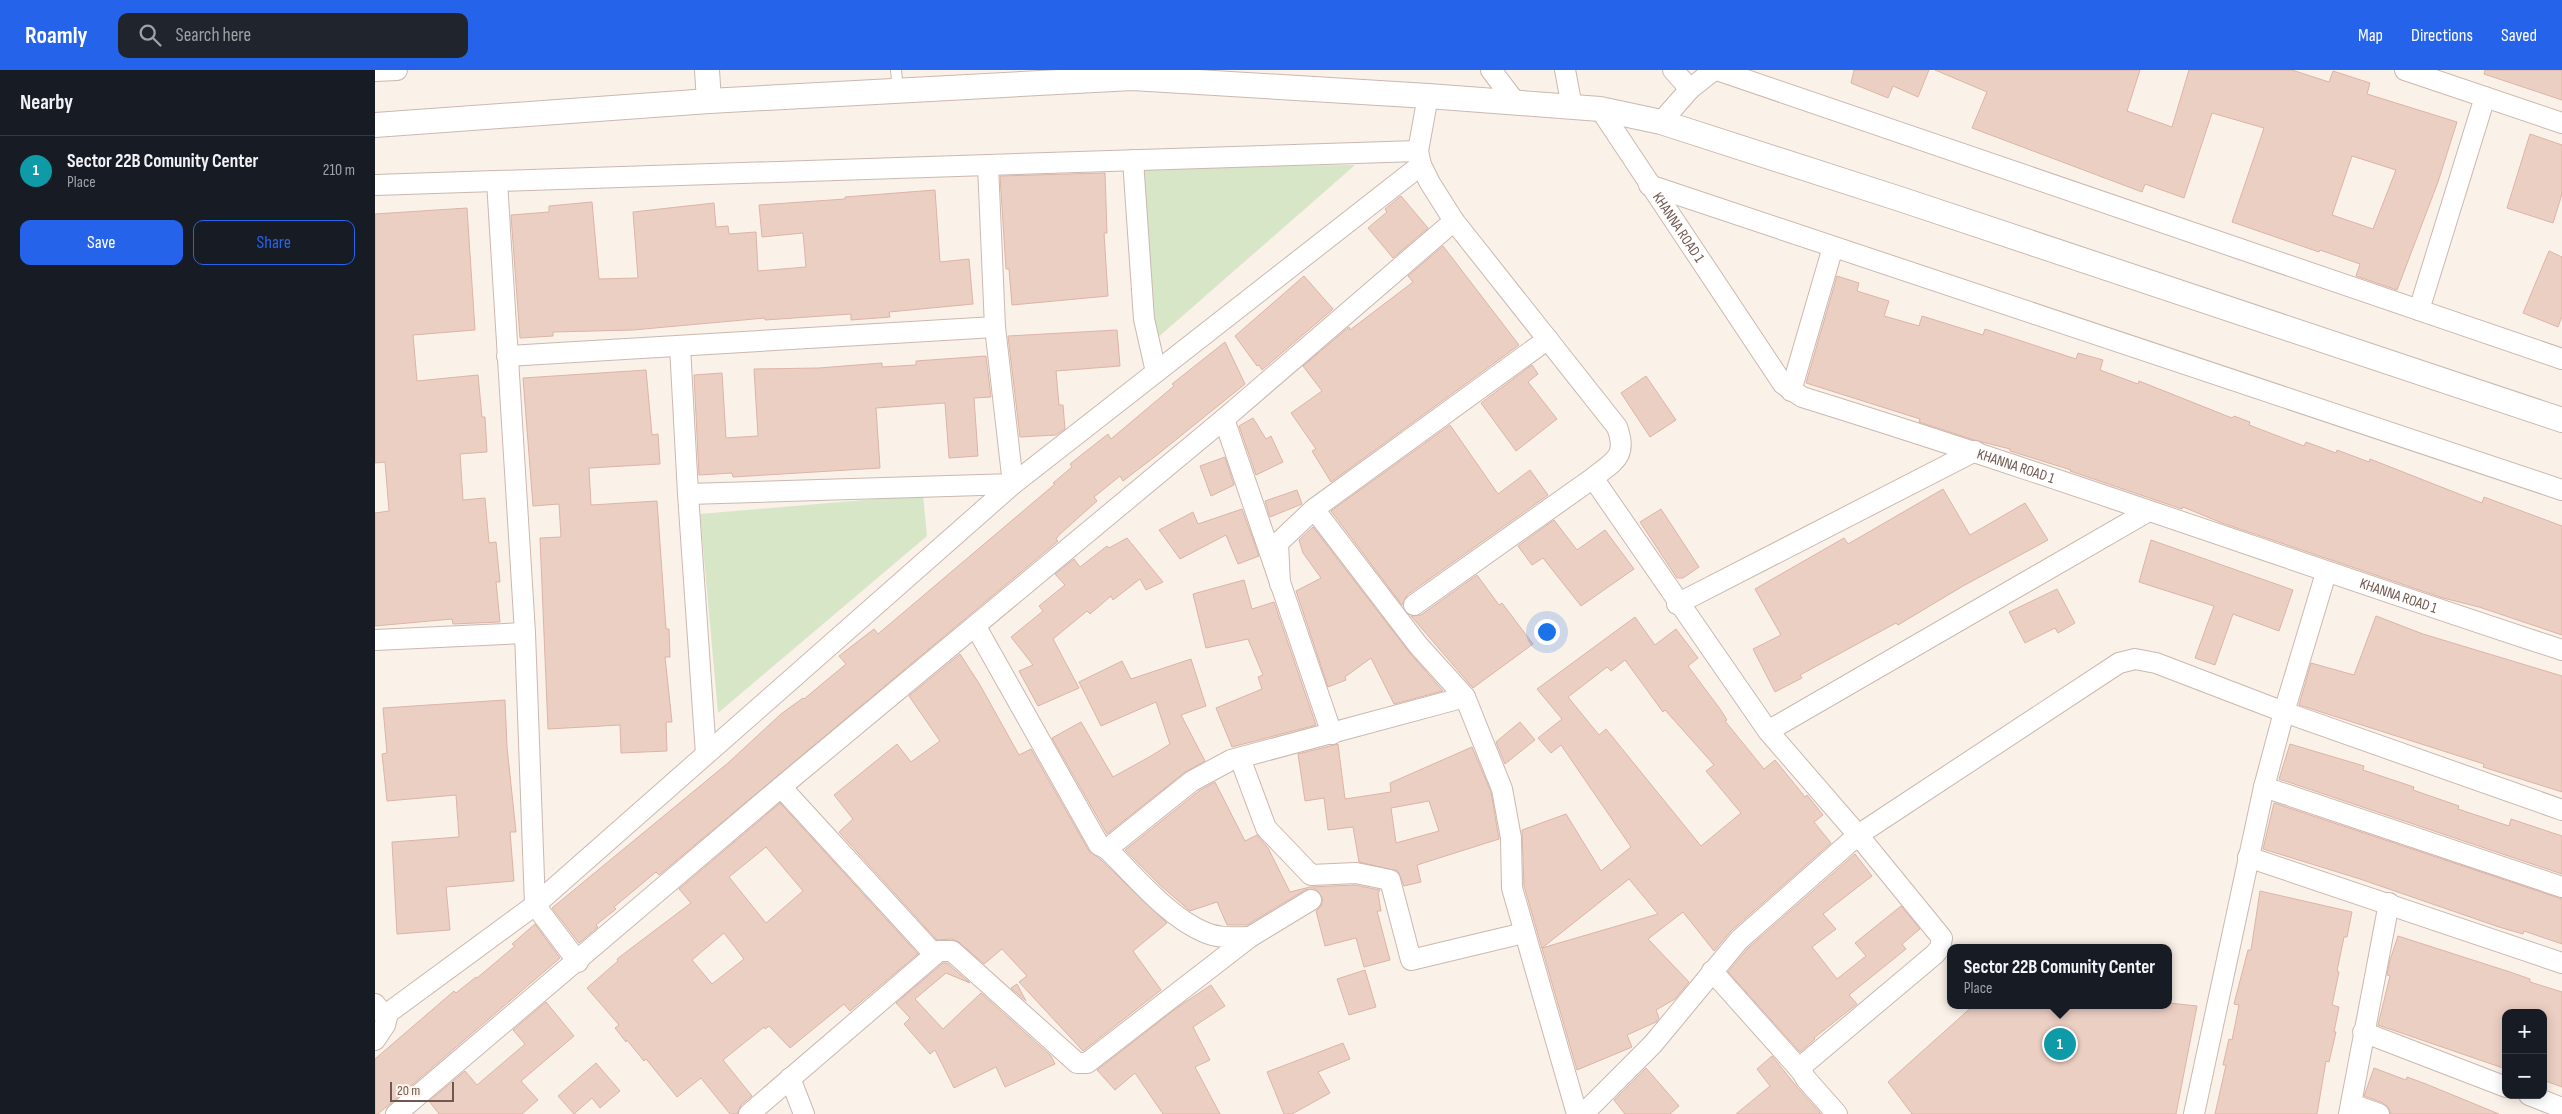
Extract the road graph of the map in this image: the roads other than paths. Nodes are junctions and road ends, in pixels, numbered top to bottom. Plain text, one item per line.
1 (397, 70) edge
2 (707, 70) edge
3 (1491, 70) edge
4 (1565, 70) edge
5 (1673, 70) edge
6 (1715, 70) edge
7 (2405, 70) edge
8 (375, 71) edge
9 (897, 80) edge
10 (1690, 89) junction
11 (1428, 96) junction
12 (2485, 97) junction
13 (709, 101) junction
14 (1516, 103) junction
15 (1572, 107) junction
16 (1600, 109) junction
17 (1661, 122) junction
18 (2562, 123) edge
19 (375, 125) edge
20 (1419, 158) junction
21 (1133, 160) junction
22 (989, 165) junction
23 (497, 181) junction
24 (375, 185) edge
25 (1649, 186) junction
26 (1454, 222) junction
27 (1833, 247) junction
28 (2419, 310) junction
29 (995, 327) junction
30 (1548, 339) junction
31 (680, 346) junction
32 (507, 356) junction
33 (2562, 359) edge
34 (1155, 372) junction
35 (1791, 391) junction
36 (1224, 419) junction
37 (2562, 420) edge
38 (1975, 451) junction
39 (1593, 478) junction
40 (1013, 484) junction
41 (2562, 490) edge
42 (687, 494) junction
43 (1314, 510) junction
44 (2147, 512) junction
45 (2326, 573) junction
46 (1280, 584) junction
47 (1414, 604) dead end
48 (1677, 604) junction
49 (976, 627) junction
50 (525, 633) junction
51 (375, 640) edge
52 (2562, 650) edge
53 (1465, 696) junction
54 (2284, 712) junction
55 (1768, 732) junction
56 (1332, 734) junction
57 (706, 754) junction
58 (1240, 758) junction
59 (2265, 787) junction
60 (781, 788) junction
61 (2562, 810) edge
62 (1858, 835) junction
63 (1107, 849) junction
64 (2249, 857) junction
65 (2562, 887) edge
66 (1311, 900) dead end
67 (2389, 903) junction
68 (535, 905) junction
69 (1524, 933) junction
70 (1251, 937) junction
71 (934, 954) junction
72 (578, 962) junction
73 (2562, 963) edge
74 (1712, 971) junction
75 (381, 1008) edge
76 (2363, 1032) junction
77 (375, 1040) edge
78 (1803, 1072) junction
79 (791, 1078) junction
80 (2502, 1084) edge
81 (2539, 1099) edge
82 (2562, 1108) edge
83 (2350, 1109) edge
84 (396, 1114) edge
85 (749, 1114) edge
86 (804, 1114) edge
87 (1577, 1114) edge
88 (1583, 1114) edge
89 (1837, 1114) edge
90 (2194, 1114) edge
91 (2379, 1114) edge

1 - 8 street
2 - 13 street
3 - 14 street
4 - 15 street
5 - 10 street
6 - 10 street
6 - 28 street
7 - 12 street
9 - 11 street
9 - 13 street
10 - 17 street
11 - 14 street
11 - 20 street
12 - 18 street
12 - 28 street
13 - 19 street
14 - 15 street
15 - 16 street
16 - 17 street
16 - 25 street, KHANNA ROAD 1
17 - 37 street
20 - 21 street
20 - 26 street
20 - 34 street
21 - 22 street
21 - 34 street
22 - 23 street
22 - 29 street
23 - 24 street
23 - 32 street
25 - 27 street
25 - 35 street, KHANNA ROAD 1
26 - 30 street
26 - 36 street
27 - 35 street
27 - 41 street
28 - 33 street
29 - 31 street
29 - 40 street
30 - 39 street
30 - 43 street
31 - 32 street
31 - 42 street
32 - 50 street
34 - 40 street
35 - 38 street, KHANNA ROAD 1
36 - 46 street
36 - 49 street
38 - 44 street, KHANNA ROAD 1
38 - 48 street
39 - 47 street
39 - 48 street
40 - 42 street
40 - 57 street
42 - 57 street
43 - 46 street
43 - 53 street
44 - 45 street, KHANNA ROAD 1
44 - 55 street
45 - 52 street, KHANNA ROAD 1
45 - 54 street
46 - 56 street
48 - 55 street
49 - 60 street
49 - 63 street
50 - 51 street
50 - 68 street
53 - 56 street
53 - 69 street
54 - 59 street
54 - 61 street
54 - 62 street
55 - 62 street
56 - 58 street
57 - 68 street
58 - 63 street
58 - 69 street
59 - 64 street
59 - 65 street
60 - 71 street
60 - 72 street
62 - 74 street
62 - 78 street
63 - 70 street
64 - 67 street
64 - 90 street
66 - 70 street
67 - 73 street
67 - 76 street
68 - 72 street
68 - 75 street
69 - 87 street
70 - 71 street
71 - 79 street
72 - 84 street
74 - 78 street
74 - 88 street
75 - 77 street
76 - 80 street
76 - 83 street
78 - 89 street
79 - 85 street
79 - 86 street
81 - 82 street
83 - 91 street

